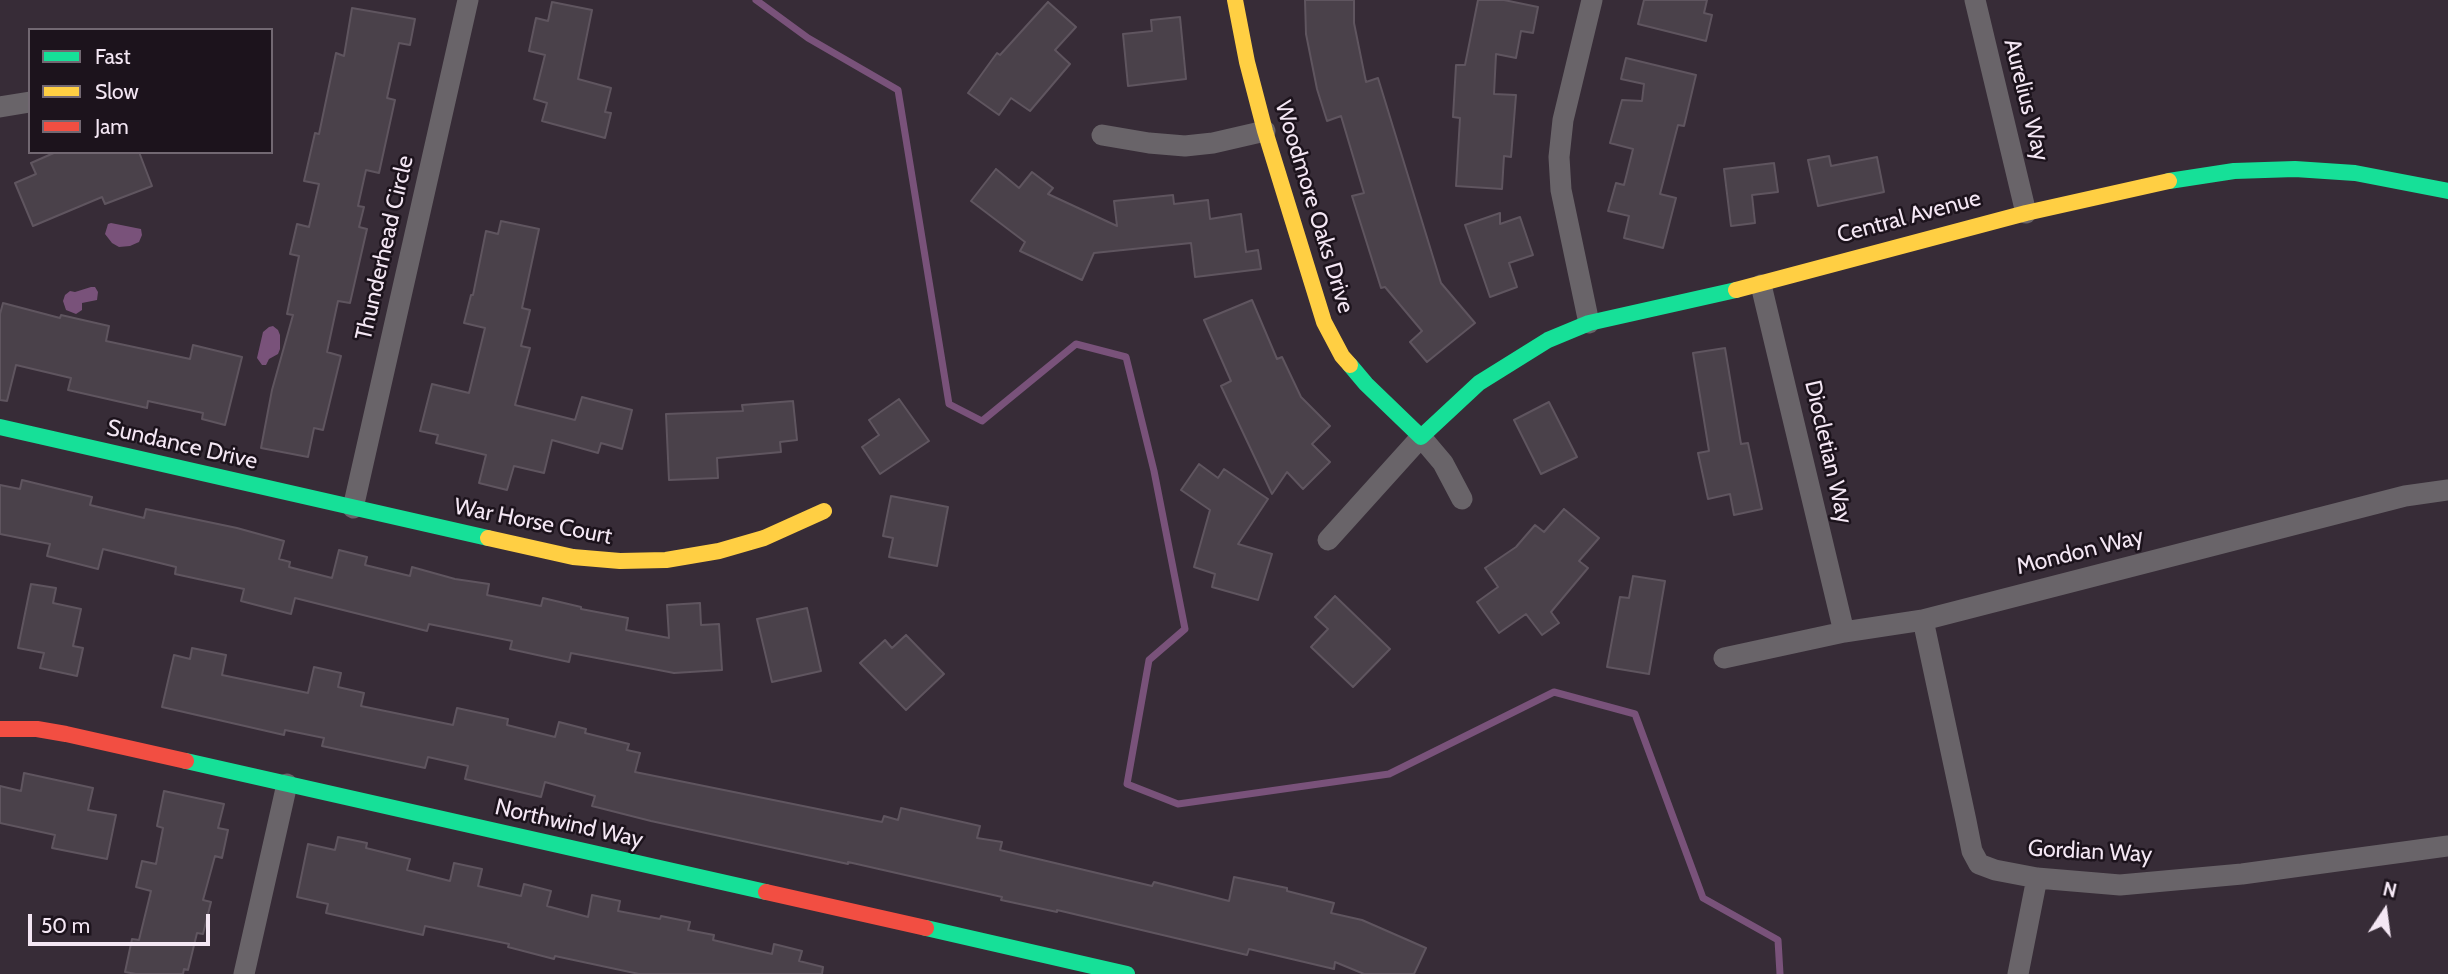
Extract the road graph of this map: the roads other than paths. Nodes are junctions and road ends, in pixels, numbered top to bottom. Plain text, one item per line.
1 (468, 0) edge
2 (1235, 0) edge
3 (1592, 0) edge
4 (1975, 0) edge
5 (28, 102) edge
6 (0, 107) edge
7 (1265, 131) junction
8 (1102, 135) dead end
9 (2448, 191) edge
10 (2026, 213) junction
11 (1761, 285) junction
12 (1590, 323) junction
13 (0, 427) edge
14 (1421, 437) junction
15 (2448, 490) edge
16 (1461, 499) dead end
17 (354, 508) junction
18 (824, 510) dead end
19 (1328, 540) dead end
20 (1923, 620) junction
21 (1844, 632) junction
22 (1724, 658) dead end
23 (0, 729) edge
24 (287, 784) junction
25 (2448, 846) edge
26 (2037, 878) junction
27 (244, 974) edge
28 (1127, 974) edge
29 (2018, 974) edge

1 - 17 street, Thunderhead Circle
2 - 7 street, Woodmore Oaks Drive
3 - 12 street
4 - 10 street, Aurelius Way
5 - 6 street
7 - 8 street
7 - 14 street, Woodmore Oaks Drive
9 - 10 street, Central Avenue
10 - 11 street, Central Avenue
11 - 12 street, Central Avenue
11 - 21 street, Diocletian Way
12 - 14 street, Central Avenue
13 - 17 street, Sundance Drive
14 - 16 street
14 - 19 street, Central Avenue
15 - 20 street, Mondon Way
17 - 18 street, War Horse Court
20 - 21 street, Mondon Way
20 - 26 street, Gordian Way
21 - 22 street, Mondon Way
23 - 24 street, Northwind Way
24 - 27 street
24 - 28 street, Northwind Way
25 - 26 street, Gordian Way
26 - 29 street

